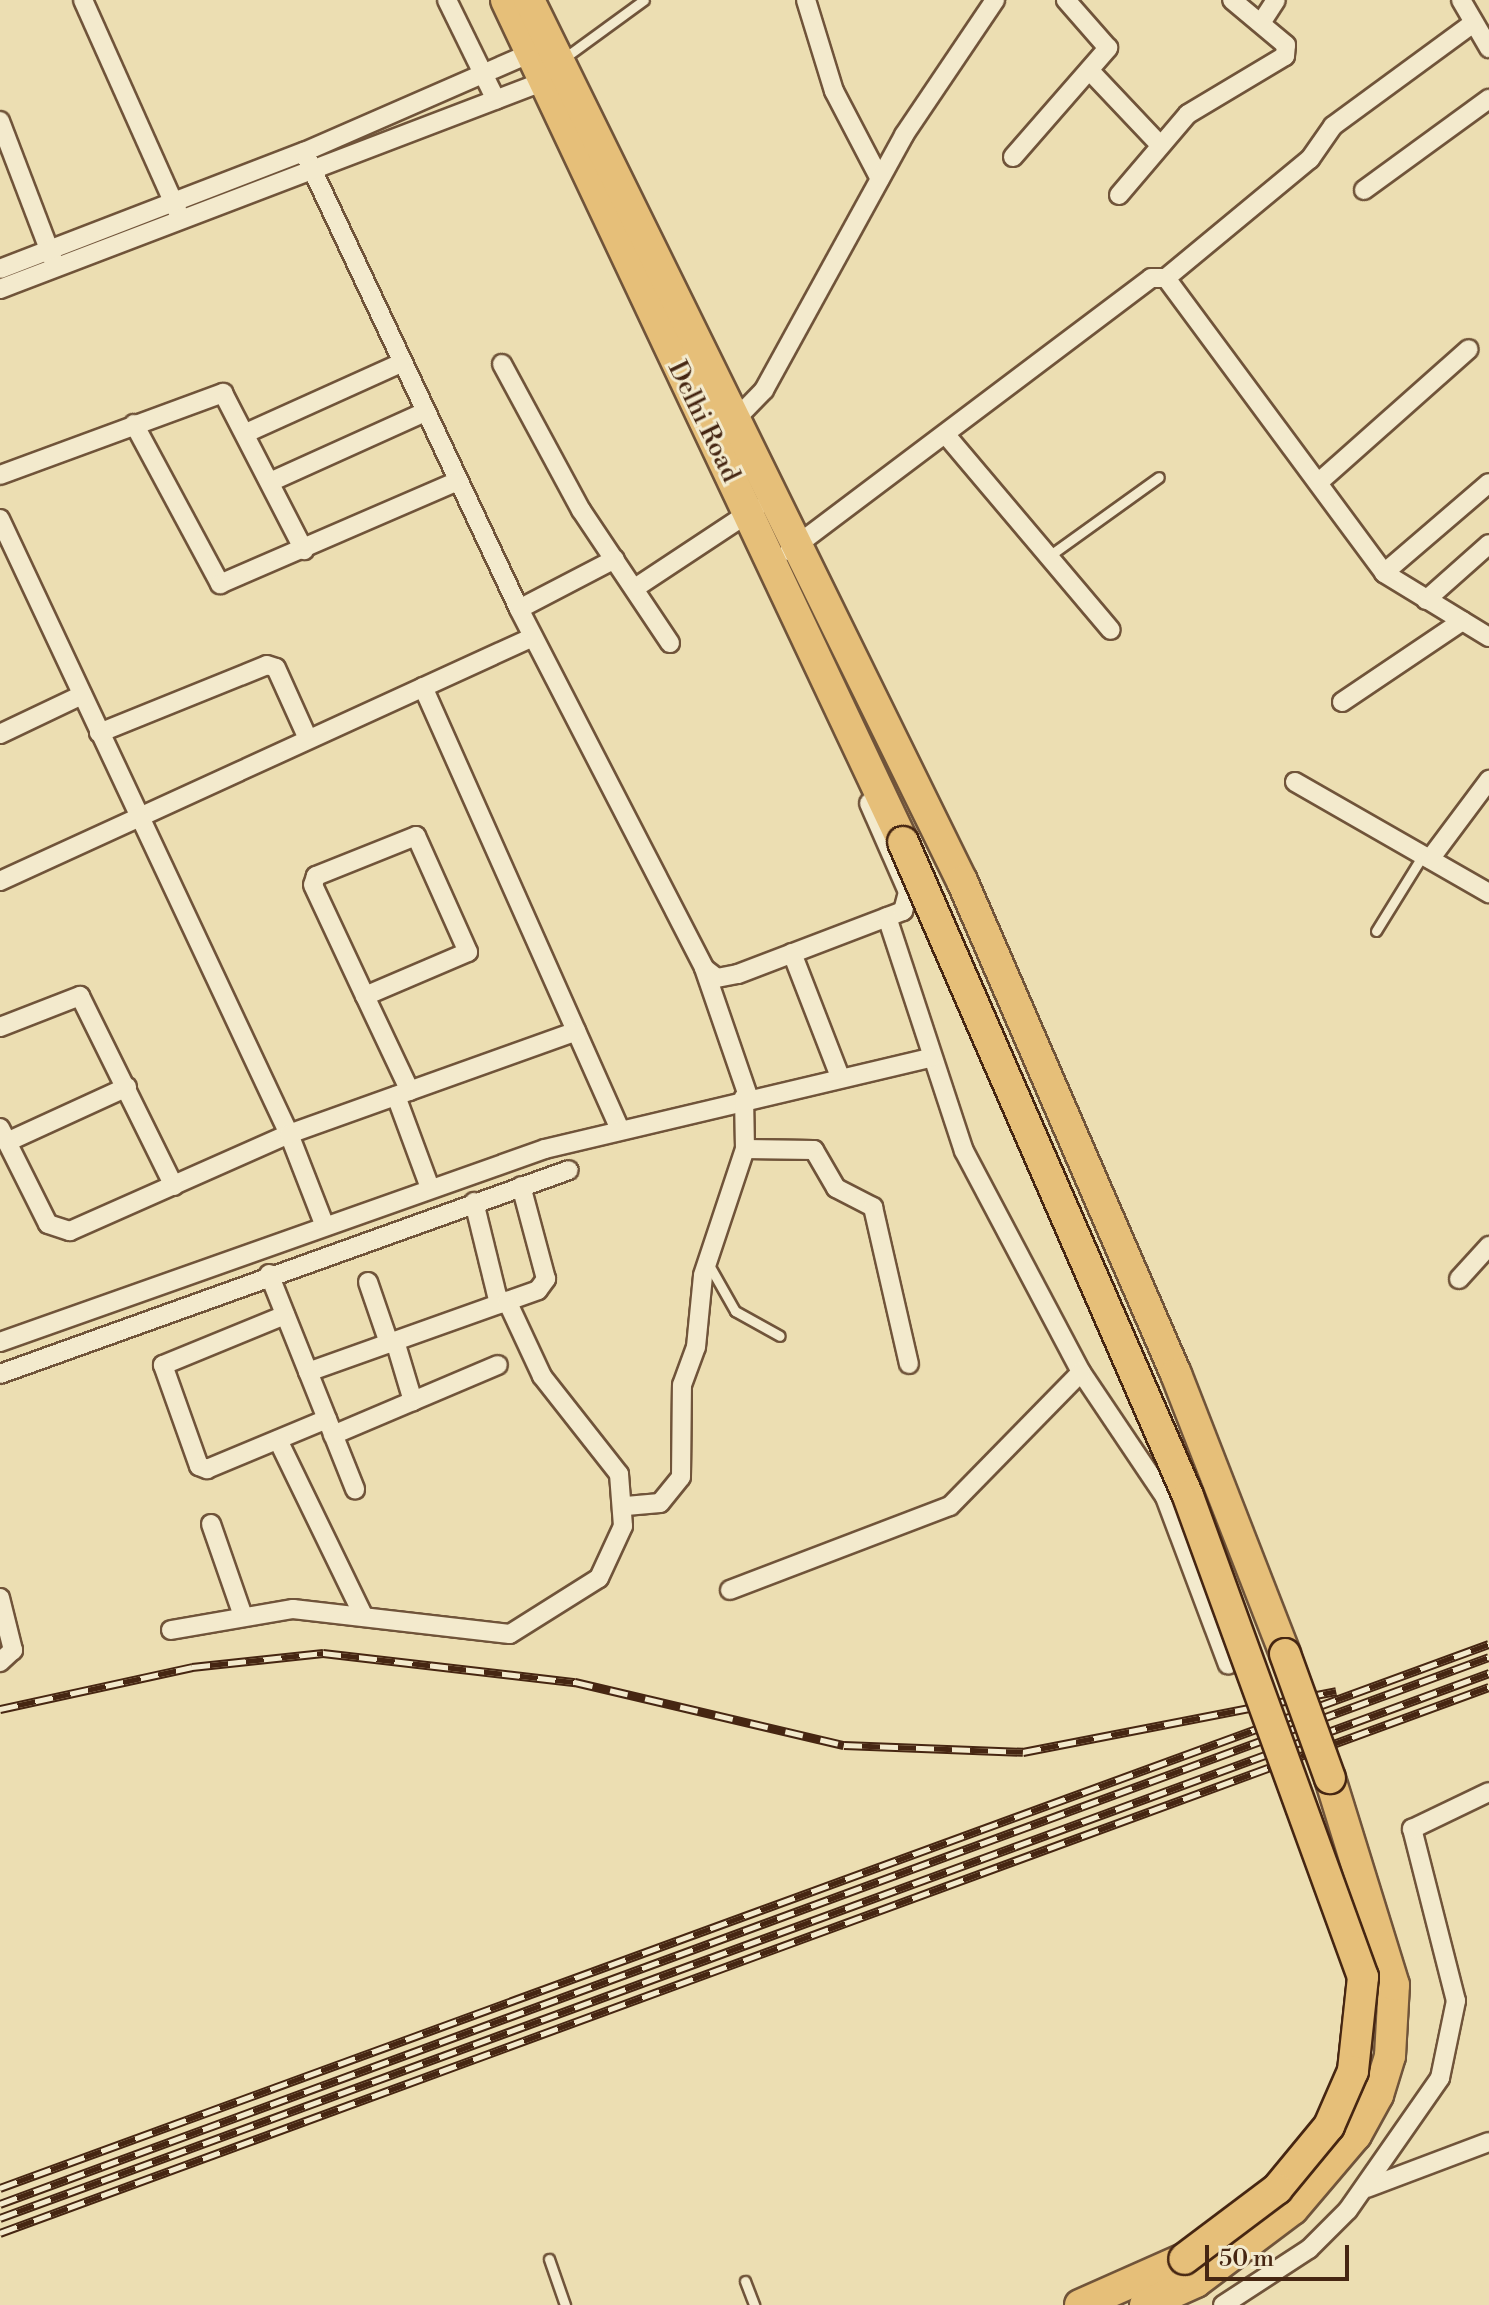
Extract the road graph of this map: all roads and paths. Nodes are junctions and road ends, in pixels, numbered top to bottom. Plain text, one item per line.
1 (83, 0) edge
2 (447, 0) edge
3 (506, 0) edge
4 (529, 0) edge
5 (644, 0) edge
6 (806, 0) edge
7 (995, 0) edge
8 (1066, 0) edge
9 (1232, 0) edge
10 (1276, 0) edge
11 (1461, 0) edge
12 (1261, 23) junction
13 (1483, 35) edge
14 (547, 65) junction
15 (1090, 71) junction
16 (482, 74) junction
17 (1489, 99) edge
18 (496, 100) junction
19 (0, 121) edge
20 (1159, 144) junction
21 (304, 152) junction
22 (1013, 157) dead end
23 (313, 175) junction
24 (880, 179) junction
25 (1364, 190) dead end
26 (1119, 195) dead end
27 (175, 202) junction
28 (181, 222) junction
29 (50, 250) junction
30 (0, 269) edge
31 (56, 269) junction
32 (1166, 278) junction
33 (0, 289) edge
34 (1469, 349) dead end
35 (401, 363) junction
36 (502, 364) dead end
37 (425, 412) junction
38 (736, 421) junction
39 (134, 424) junction
40 (246, 433) junction
41 (946, 435) junction
42 (710, 437) junction
43 (0, 475) edge
44 (1159, 477) dead end
45 (458, 481) junction
46 (270, 482) junction
47 (1319, 482) junction
48 (1489, 483) edge
49 (773, 497) junction
50 (747, 514) junction
51 (0, 519) edge
52 (1489, 544) edge
53 (797, 545) junction
54 (304, 550) junction
55 (1049, 556) junction
56 (615, 559) junction
57 (771, 565) junction
58 (1384, 573) junction
59 (635, 588) junction
60 (1426, 600) junction
61 (519, 609) junction
62 (1462, 621) junction
63 (1111, 630) dead end
64 (533, 637) junction
65 (1489, 637) edge
66 (670, 643) dead end
67 (423, 687) junction
68 (82, 695) junction
69 (1342, 702) dead end
70 (881, 715) junction
71 (851, 731) junction
72 (99, 733) junction
73 (0, 734) edge
74 (308, 739) junction
75 (1489, 780) edge
76 (1295, 782) dead end
77 (138, 817) junction
78 (1426, 857) junction
79 (0, 881) edge
80 (1489, 893) edge
81 (887, 917) junction
82 (1376, 931) dead end
83 (792, 953) junction
84 (704, 968) junction
85 (365, 996) junction
86 (0, 1027) edge
87 (576, 1031) junction
88 (931, 1058) junction
89 (840, 1077) junction
90 (127, 1087) junction
91 (403, 1093) junction
92 (747, 1105) junction
93 (620, 1130) junction
94 (289, 1134) junction
95 (3, 1135) edge
96 (745, 1149) junction
97 (569, 1170) dead end
98 (174, 1186) junction
99 (521, 1186) junction
100 (430, 1188) junction
101 (474, 1202) junction
102 (338, 1230) junction
103 (1489, 1246) edge
104 (707, 1260) junction
105 (269, 1274) junction
106 (1459, 1279) dead end
107 (368, 1282) dead end
108 (503, 1302) junction
109 (285, 1315) junction
110 (780, 1336) dead end
111 (0, 1342) edge
112 (392, 1342) junction
113 (909, 1364) dead end
114 (498, 1365) dead end
115 (308, 1372) junction
116 (1081, 1372) junction
117 (0, 1374) edge
118 (413, 1401) junction
119 (330, 1427) junction
120 (278, 1440) junction
121 (355, 1489) dead end
122 (626, 1506) junction
123 (211, 1524) dead end
124 (730, 1590) dead end
125 (0, 1598) edge
126 (363, 1615) junction
127 (243, 1616) junction
128 (171, 1630) dead end
129 (0, 1662) edge
130 (1228, 1665) dead end
131 (1489, 1792) edge
132 (1489, 2142) edge
133 (1365, 2189) junction
134 (549, 2259) dead end
135 (1190, 2271) junction
136 (745, 2281) dead end
137 (565, 2305) edge
138 (754, 2305) edge
139 (1080, 2305) edge
140 (1145, 2305) edge
141 (1223, 2305) edge

1 - 27 street
2 - 16 street
3 - 14 main road, Delhi Road
4 - 14 main road
5 - 14 lane
6 - 24 street
7 - 24 street
8 - 15 street
9 - 12 street
10 - 12 street
11 - 13 street
12 - 20 street
13 - 32 street
14 - 16 street
14 - 18 street
14 - 38 main road
14 - 42 main road, Delhi Road
15 - 20 street
15 - 22 street
16 - 18 street
16 - 21 street
17 - 25 street
18 - 23 street
19 - 29 street
20 - 26 street
21 - 23 street
21 - 27 street
23 - 28 street
23 - 35 street
24 - 38 street
27 - 28 street
27 - 29 street
28 - 31 street
29 - 30 street
29 - 31 street
31 - 33 street
32 - 41 street
32 - 47 street
34 - 47 street
35 - 37 street
35 - 40 street
36 - 56 street
37 - 45 street
37 - 46 street
38 - 42 street
38 - 49 main road
39 - 40 street
39 - 43 street
39 - 54 street
40 - 46 street
41 - 53 street
41 - 55 street
42 - 50 main road, Delhi Road
44 - 55 lane
45 - 54 street
45 - 61 street
46 - 54 street
47 - 58 street
48 - 58 street
49 - 50 street
49 - 53 main road
50 - 57 main road, Delhi Road
50 - 59 street
51 - 68 street
52 - 60 street
53 - 57 street
53 - 70 main road
55 - 63 street
56 - 59 street
56 - 61 street
57 - 71 main road, Delhi Road
58 - 60 street
59 - 66 street
60 - 62 street
61 - 64 street
62 - 65 street
62 - 69 street
64 - 67 street
64 - 84 street
67 - 74 street
67 - 87 street
68 - 72 street
68 - 73 street
70 - 71 street
70 - 135 main road, bridge
71 - 81 street
71 - 135 main road, Delhi Road, bridge
72 - 74 street
72 - 77 street
74 - 77 street
75 - 78 street
76 - 78 street
77 - 79 street
77 - 94 street
78 - 80 street
78 - 82 lane
81 - 83 street
81 - 88 street
83 - 84 street
83 - 89 street
84 - 92 street
85 - 85 street
85 - 91 street
86 - 90 street
87 - 91 street
87 - 93 street
88 - 89 street
88 - 116 street
89 - 92 street
90 - 95 street
90 - 98 street
91 - 94 street
91 - 100 street
92 - 93 street
92 - 96 street
93 - 100 street
94 - 98 street
94 - 102 street
95 - 98 street
96 - 104 street
96 - 113 street
97 - 99 street
99 - 101 street
99 - 108 street
100 - 102 street
101 - 102 street
101 - 108 street
102 - 105 street
102 - 111 street
103 - 106 street
104 - 110 lane
104 - 122 street
105 - 109 street
105 - 117 street
107 - 112 street
108 - 112 street
108 - 122 street
109 - 115 street
109 - 120 street
112 - 115 street
112 - 118 street
114 - 118 street
115 - 119 street
116 - 124 street
116 - 130 street
118 - 119 street
119 - 120 street
119 - 121 street
120 - 126 street
122 - 126 street
123 - 127 street
125 - 129 street
126 - 127 street
127 - 128 street
131 - 133 street
132 - 133 street
133 - 141 street
134 - 137 lane
135 - 139 main road
135 - 140 main road
136 - 138 lane

